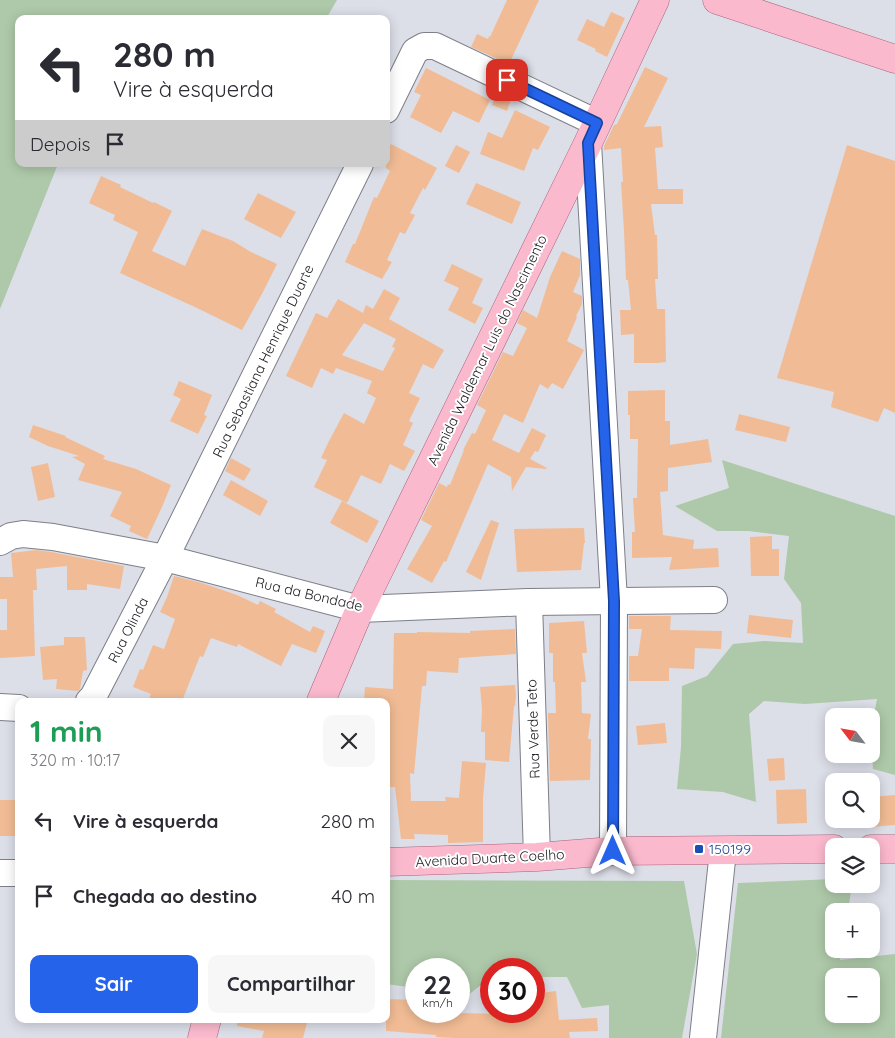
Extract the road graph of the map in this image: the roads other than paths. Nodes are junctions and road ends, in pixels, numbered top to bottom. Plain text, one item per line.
1 (655, 0) edge
2 (717, 0) edge
3 (895, 59) edge
4 (390, 102) edge
5 (592, 133) junction
6 (359, 167) edge
7 (0, 542) edge
8 (165, 558) junction
9 (714, 600) dead end
10 (614, 601) junction
11 (529, 602) junction
12 (360, 609) junction
13 (92, 698) edge
14 (322, 698) edge
15 (0, 707) edge
16 (15, 708) edge
17 (880, 849) edge
18 (895, 849) edge
19 (825, 850) edge
20 (613, 851) junction
21 (723, 851) junction
22 (537, 857) junction
23 (390, 862) edge
24 (0, 872) edge
25 (15, 873) edge
26 (206, 1023) edge
27 (202, 1038) edge
28 (703, 1038) edge

1 - 5 main road, Avenida Waldemar Luis do Nascimento
2 - 3 main road
4 - 5 street
5 - 10 street
5 - 12 main road, Avenida Waldemar Luis do Nascimento
6 - 8 street, Rua Sebastiana Henrique Duarte
7 - 8 street, Rua da Bondade
8 - 12 street, Rua da Bondade
8 - 13 street, Rua Olinda
9 - 10 street, Rua da Bondade
10 - 11 street, Rua da Bondade
10 - 20 street
11 - 12 street, Rua da Bondade
11 - 22 street, Rua Verde Teto
12 - 14 main road, Avenida Waldemar Luis do Nascimento
15 - 16 street
17 - 18 main road
19 - 21 main road, Avenida Duarte Coelho
20 - 21 main road, Avenida Duarte Coelho
20 - 22 main road, Avenida Duarte Coelho
21 - 28 street
22 - 23 main road, Avenida Duarte Coelho
24 - 25 street
26 - 27 main road

